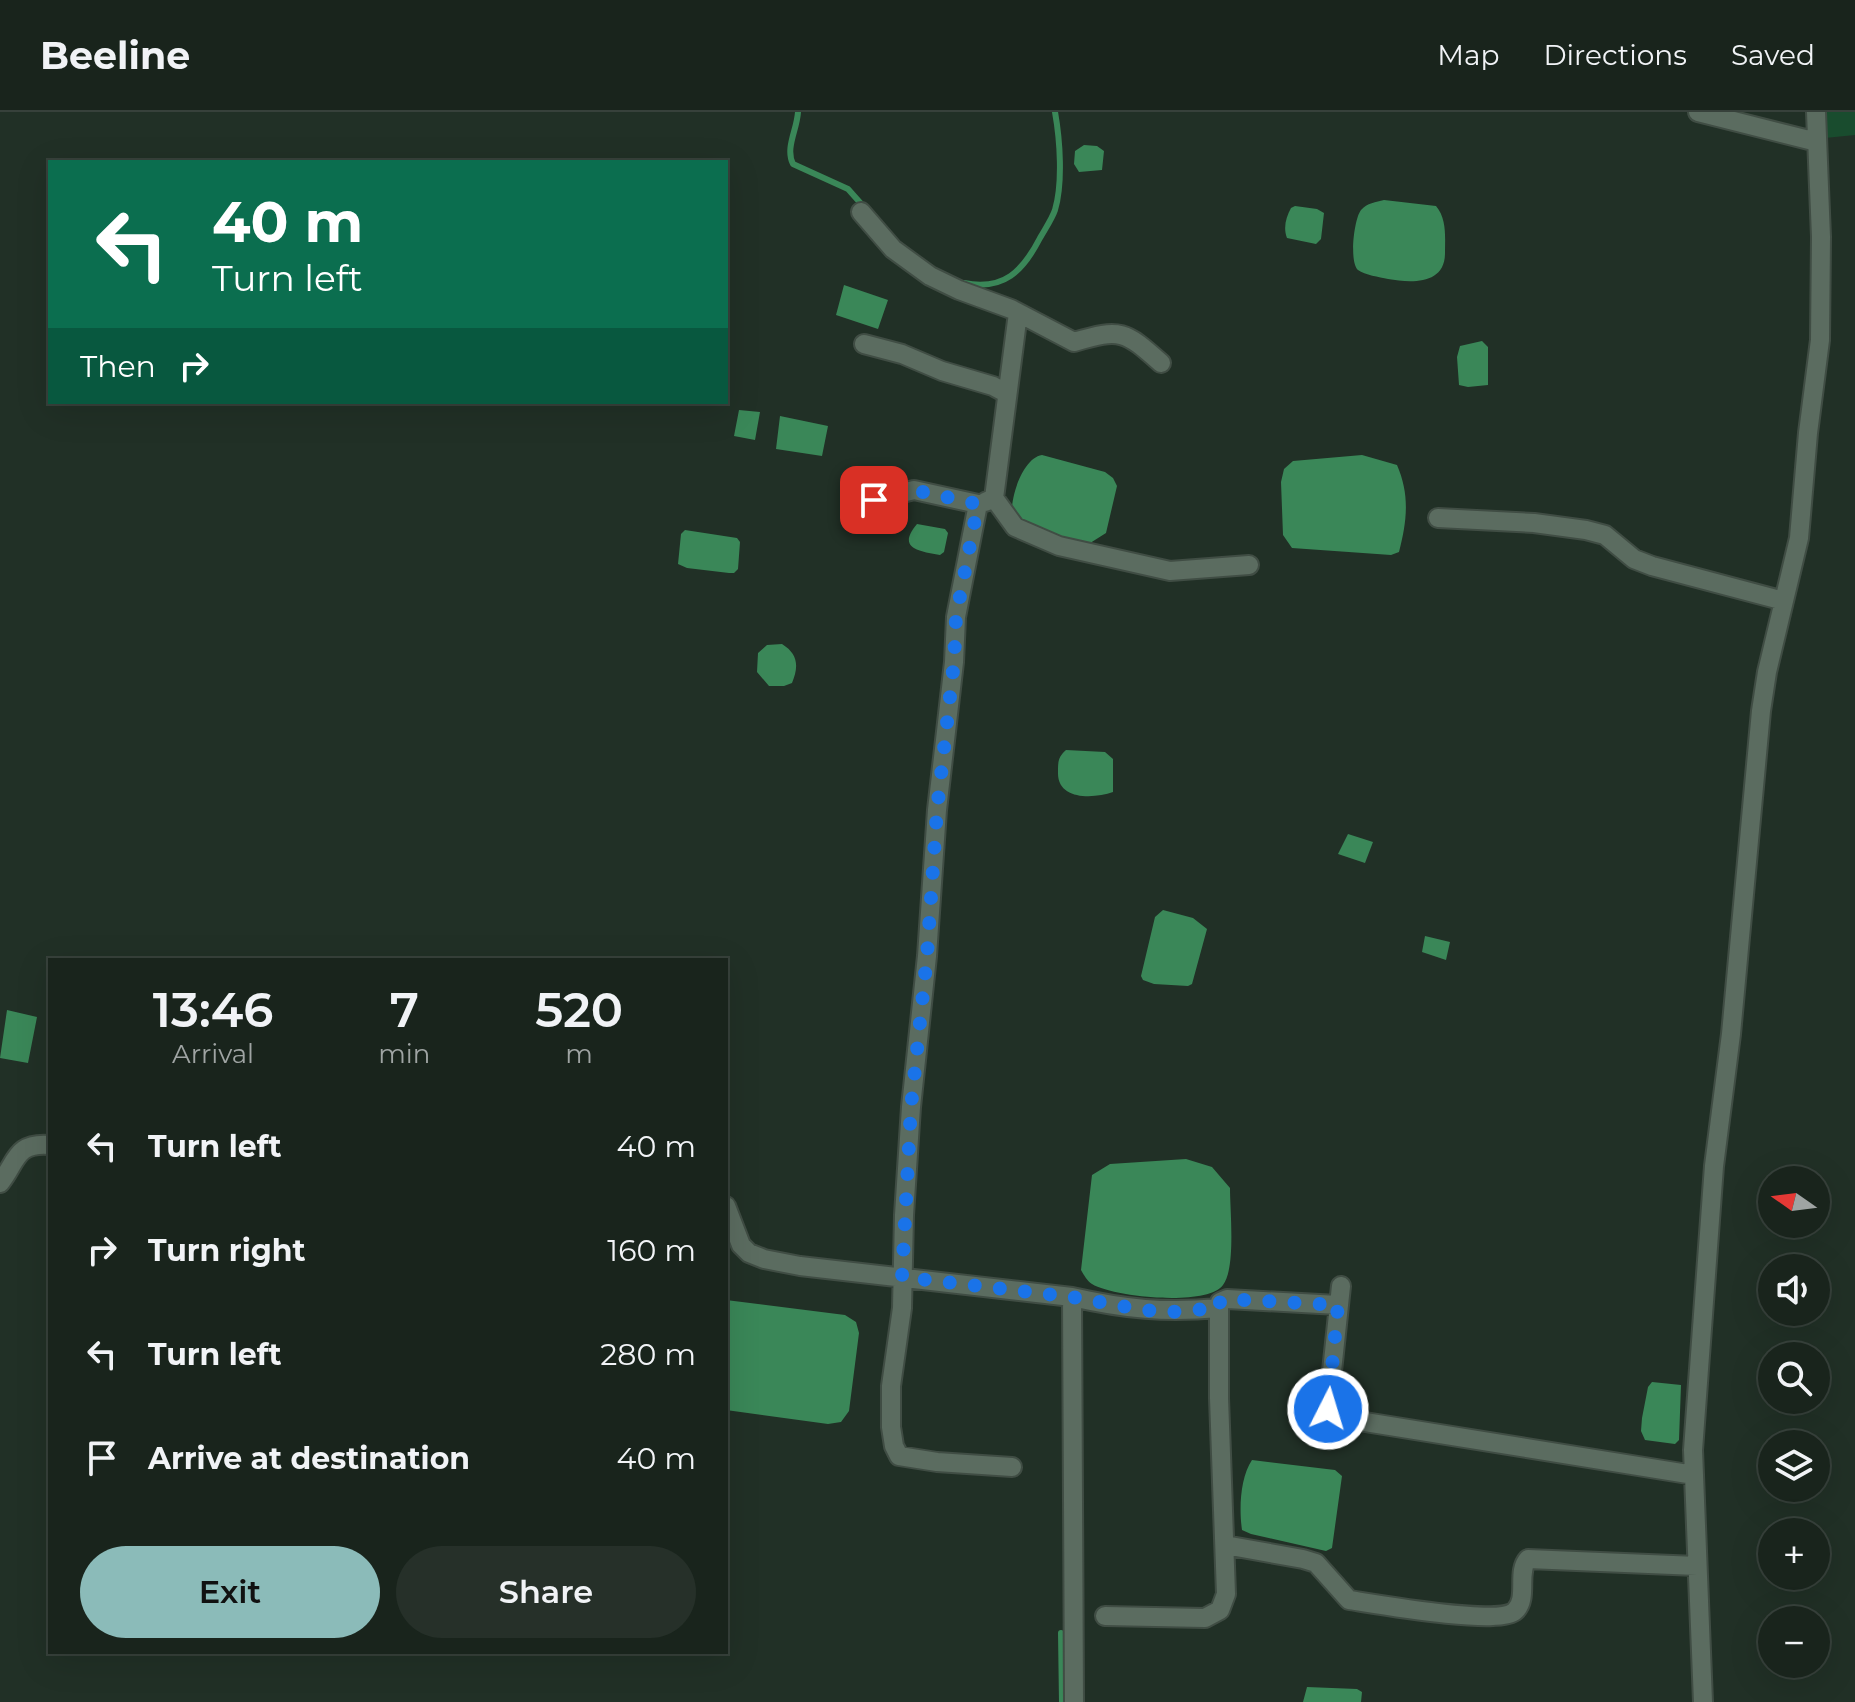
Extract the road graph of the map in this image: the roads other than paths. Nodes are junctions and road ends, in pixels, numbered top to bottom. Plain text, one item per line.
1 (1698, 112) edge
2 (1816, 112) edge
3 (1817, 142) junction
4 (861, 212) dead end
5 (1018, 313) junction
6 (864, 344) dead end
7 (1161, 363) dead end
8 (1006, 393) junction
9 (874, 500) dead end
10 (986, 501) junction
11 (1438, 518) dead end
12 (1249, 565) dead end
13 (1784, 601) junction
14 (48, 1145) edge
15 (0, 1183) edge
16 (728, 1211) edge
17 (902, 1277) junction
18 (1072, 1297) junction
19 (1219, 1308) junction
20 (1012, 1467) dead end
21 (1694, 1475) junction
22 (1225, 1545) junction
23 (1697, 1566) junction
24 (1105, 1616) dead end
25 (1074, 1702) edge
26 (1703, 1702) edge

1 - 3 street
2 - 3 street
3 - 13 street
4 - 5 street
5 - 7 street
5 - 8 street
6 - 8 street
8 - 10 street
9 - 10 street
10 - 12 street
10 - 17 street
11 - 13 street
13 - 21 street
14 - 15 street
16 - 17 street
17 - 18 street
17 - 20 street
18 - 19 street
18 - 25 street
19 - 21 street
19 - 22 street
21 - 23 street
22 - 23 street
22 - 24 street
23 - 26 street

